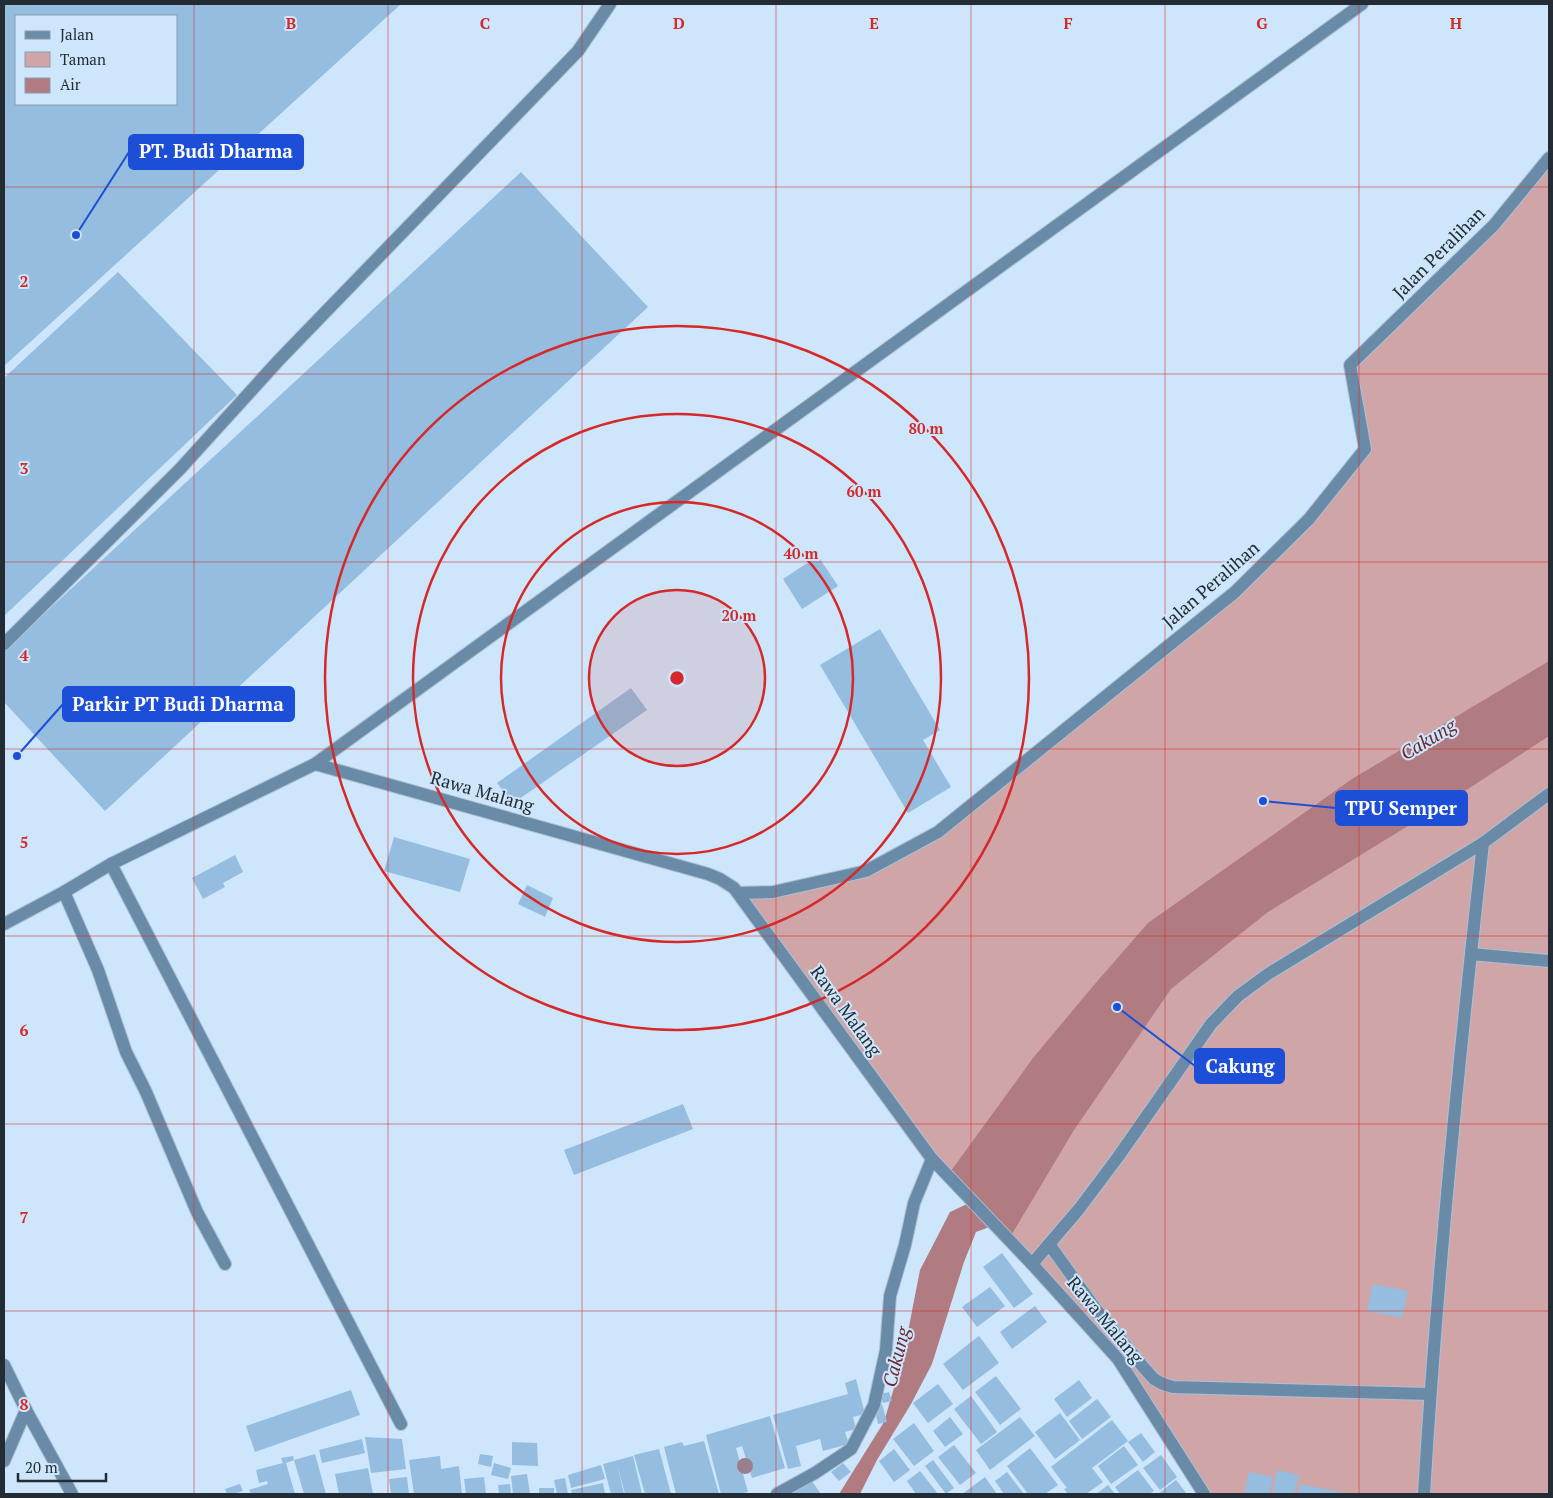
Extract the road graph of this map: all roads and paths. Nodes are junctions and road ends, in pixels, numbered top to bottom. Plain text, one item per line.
1 (610, 4) edge
2 (1362, 4) edge
3 (1549, 158) edge
4 (4, 644) edge
5 (315, 764) junction
6 (1549, 794) edge
7 (1483, 843) junction
8 (112, 864) junction
9 (64, 892) junction
10 (738, 893) junction
11 (4, 924) edge
12 (1471, 954) junction
13 (1549, 961) edge
14 (932, 1159) junction
15 (1049, 1244) junction
16 (225, 1264) dead end
17 (1032, 1264) junction
18 (4, 1365) edge
19 (1430, 1394) junction
20 (26, 1410) junction
21 (401, 1424) dead end
22 (4, 1461) edge
23 (72, 1494) edge
24 (777, 1494) edge
25 (1204, 1494) edge
26 (1424, 1494) edge

1 - 4 street
2 - 5 street
3 - 10 street, Jalan Peralihan
5 - 8 street
5 - 10 street, Rawa Malang
6 - 7 street
7 - 12 street
7 - 15 street
8 - 9 street
8 - 21 street
9 - 11 street
9 - 16 street
10 - 14 street, Rawa Malang
12 - 13 street
12 - 19 street
14 - 17 street, Rawa Malang
14 - 24 street
15 - 17 street
15 - 19 street
17 - 25 street, Rawa Malang
18 - 20 street
19 - 26 street
20 - 22 street
20 - 23 street

